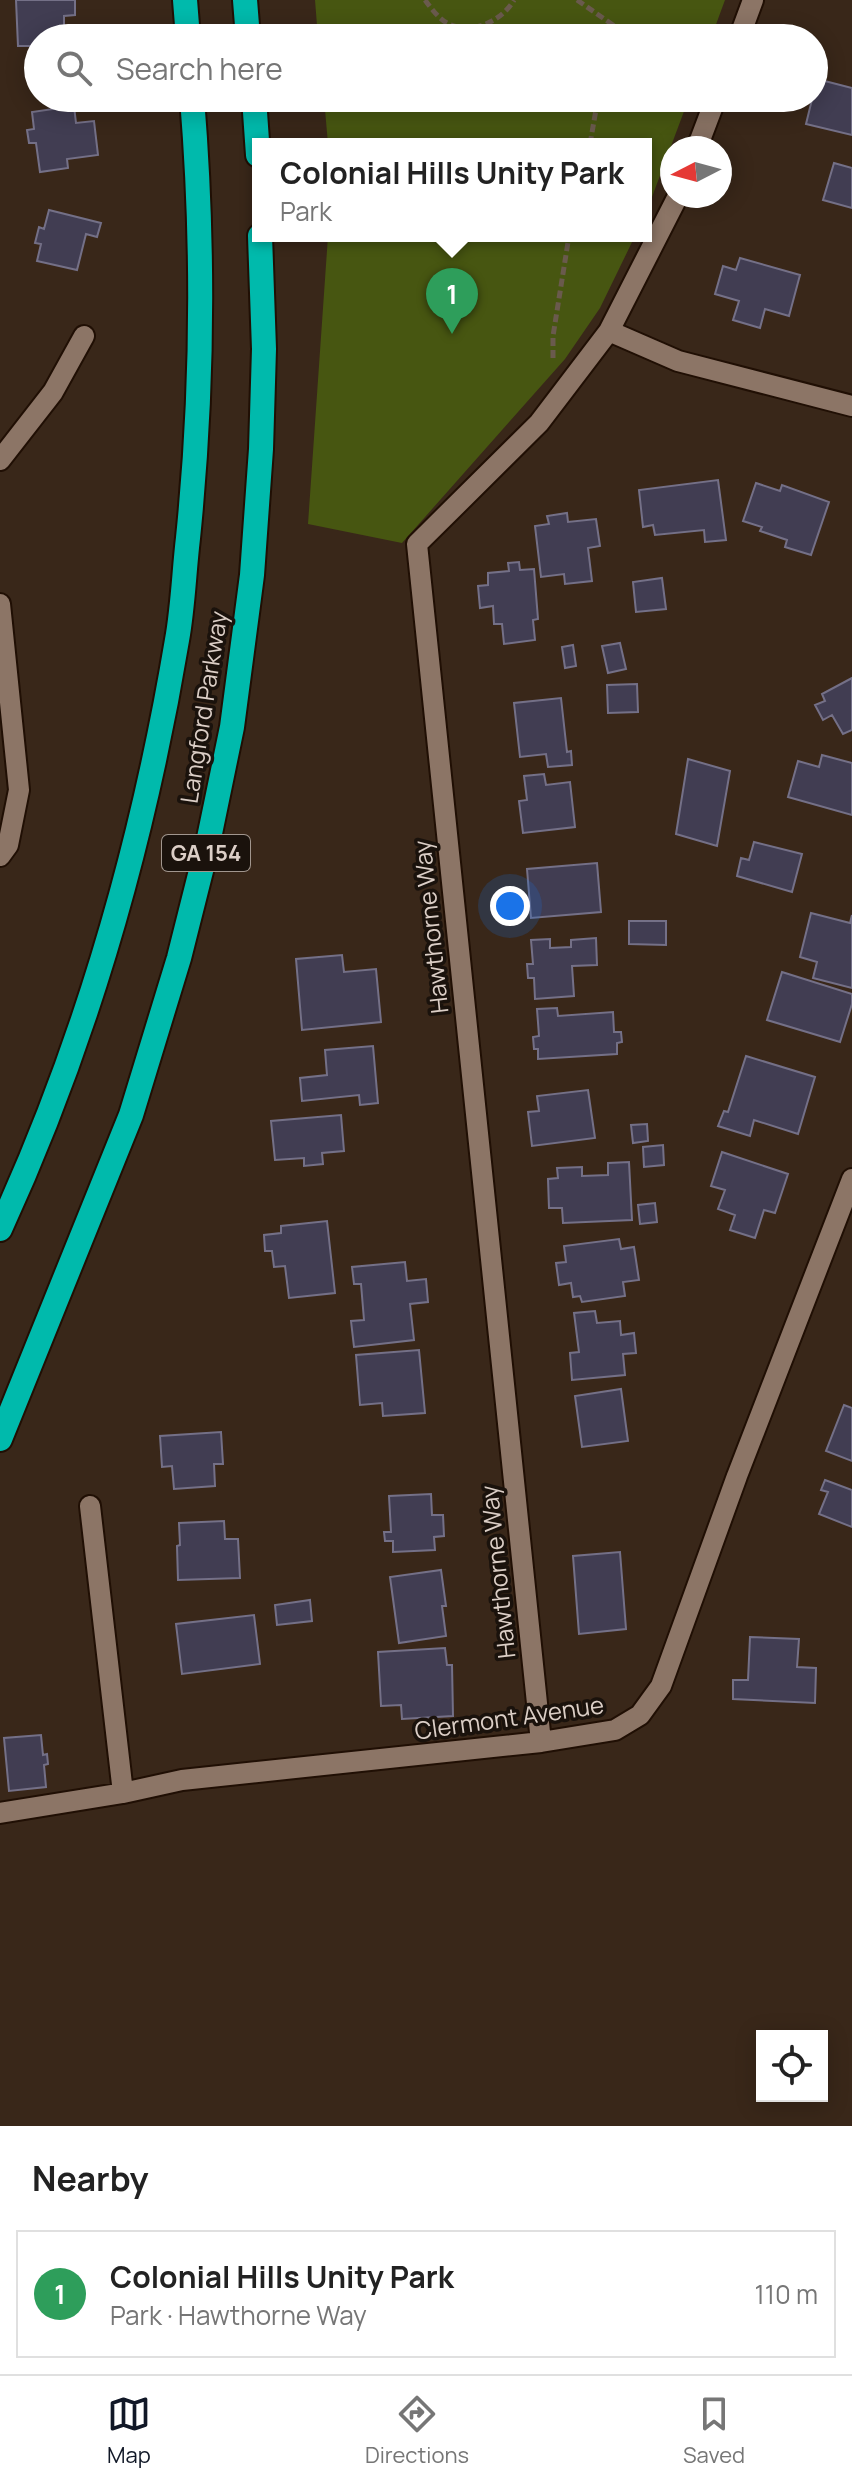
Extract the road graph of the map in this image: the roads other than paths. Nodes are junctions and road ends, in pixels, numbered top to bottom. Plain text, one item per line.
1 (185, 0) edge
2 (245, 0) edge
3 (753, 0) edge
4 (187, 24) edge
5 (247, 24) edge
6 (744, 24) edge
7 (193, 112) edge
8 (255, 112) edge
9 (711, 112) edge
10 (702, 136) edge
11 (257, 138) edge
12 (672, 208) edge
13 (260, 242) edge
14 (609, 331) junction
15 (84, 336) dead end
16 (852, 406) edge
17 (0, 460) edge
18 (0, 604) edge
19 (0, 856) edge
20 (852, 1179) edge
21 (0, 1229) edge
22 (0, 1439) edge
23 (90, 1506) dead end
24 (541, 1742) junction
25 (123, 1793) junction
26 (0, 1813) edge

1 - 4 highway
2 - 5 highway
3 - 6 street
7 - 21 highway, Langford Parkway / GA 154
8 - 11 highway
9 - 10 street
12 - 14 street, Hawthorne Way
13 - 22 highway, Langford Parkway / GA 154
14 - 16 street
14 - 24 street, Hawthorne Way
15 - 17 street
18 - 19 street
20 - 24 street, Clermont Avenue
23 - 25 street
24 - 25 street, Clermont Avenue
25 - 26 street, Clermont Avenue

